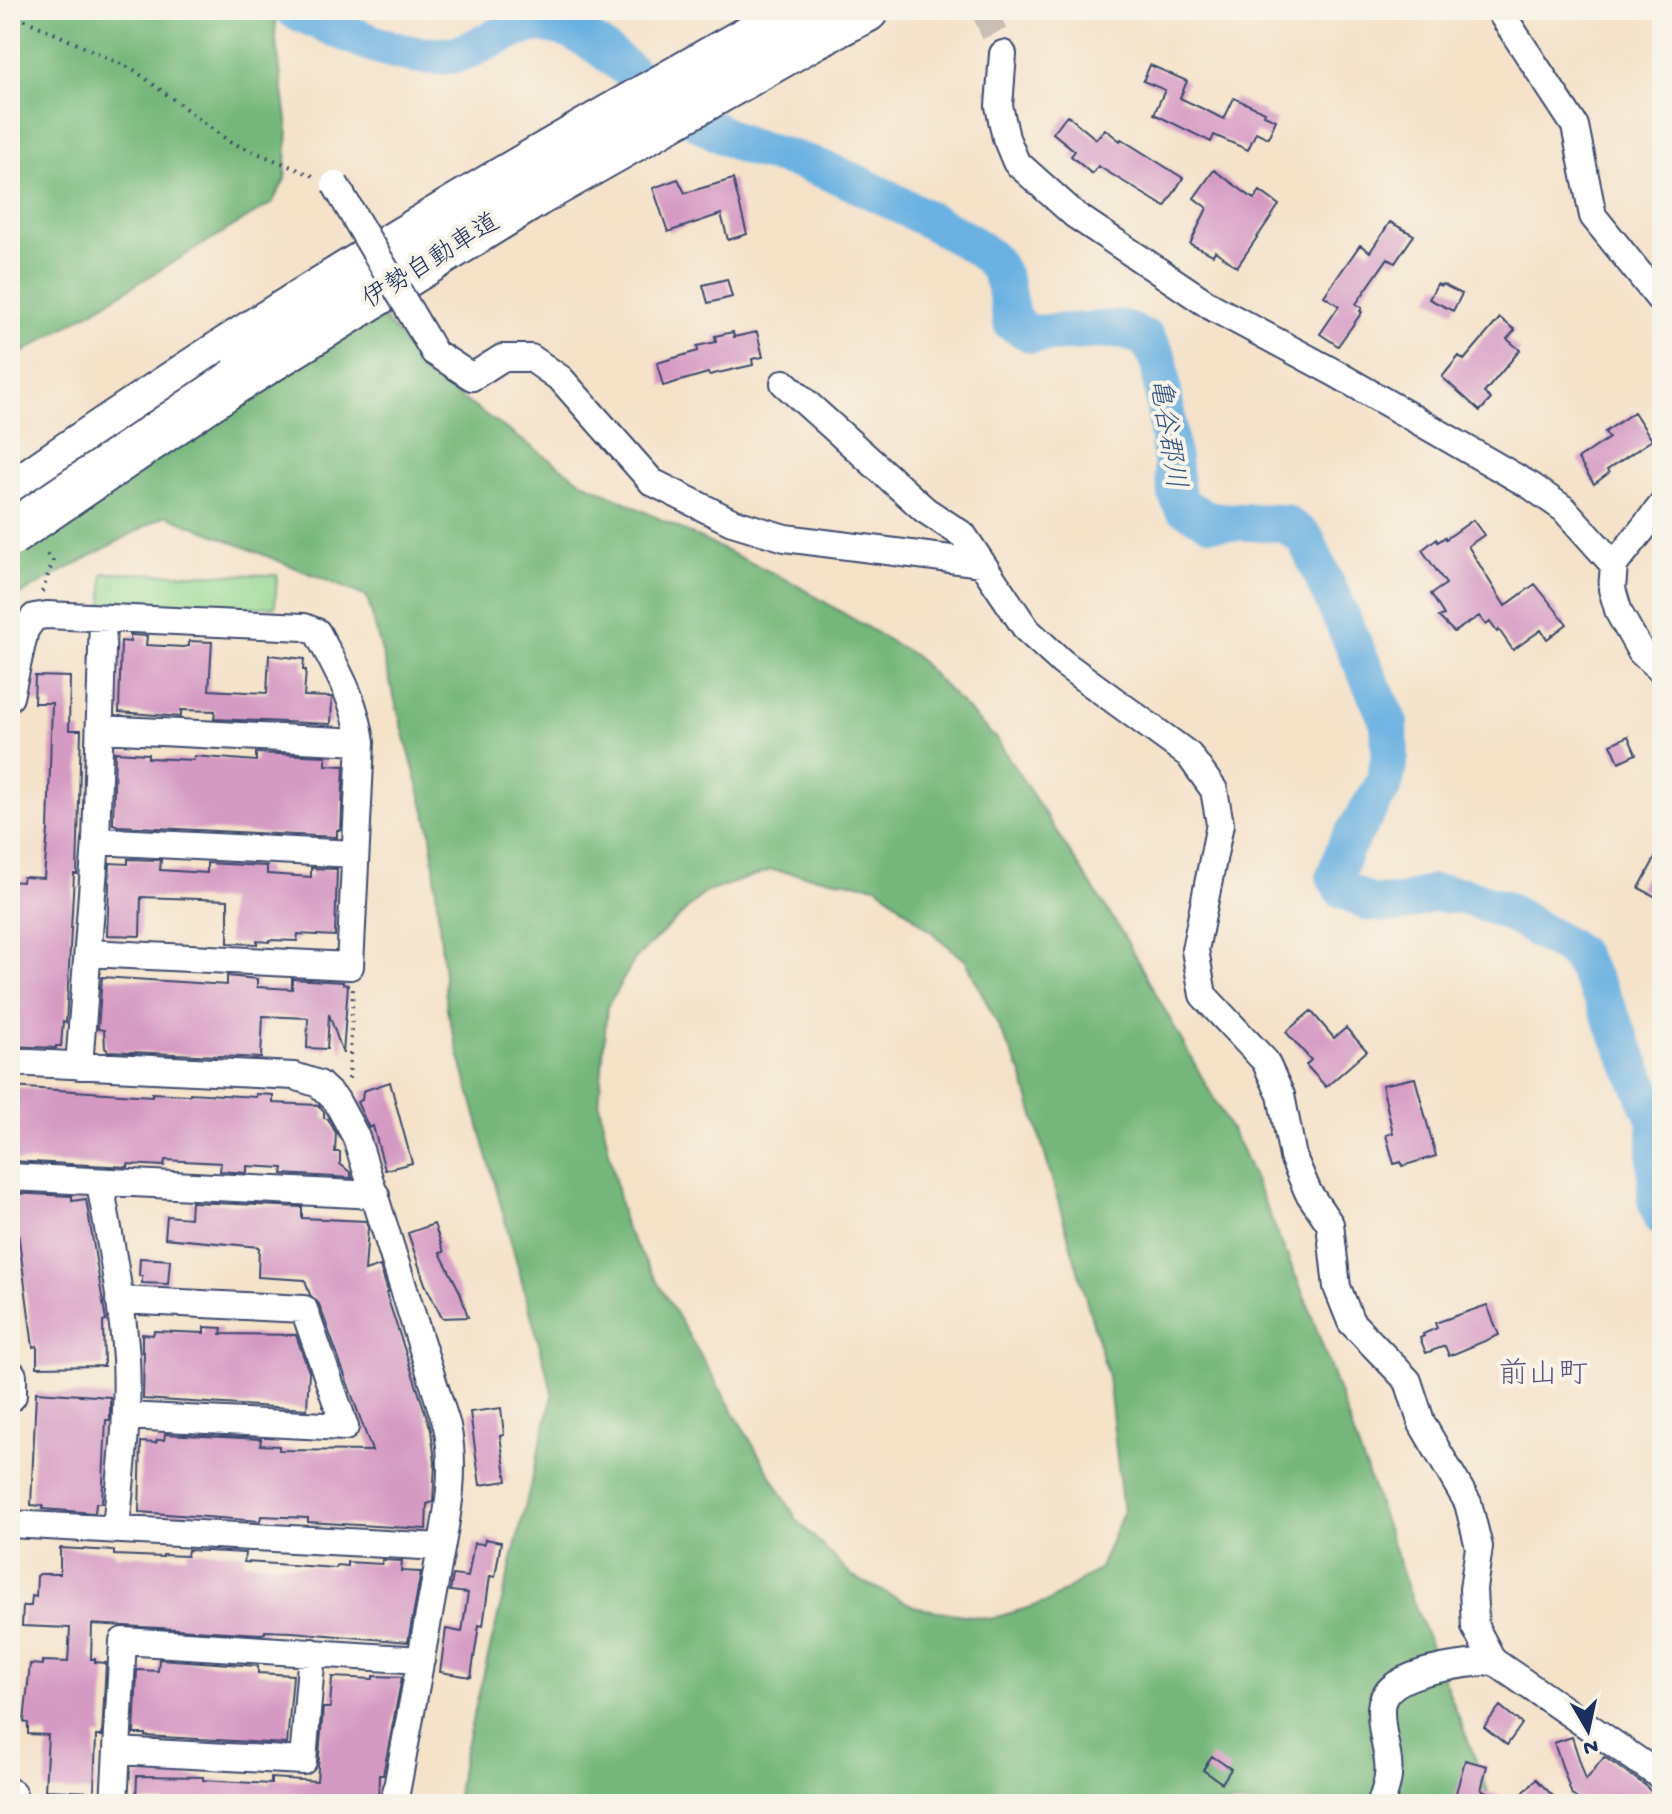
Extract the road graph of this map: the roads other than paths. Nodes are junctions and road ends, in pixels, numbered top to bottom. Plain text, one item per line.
1 (866, 10) edge
2 (1499, 10) edge
3 (804, 19) edge
4 (1003, 54) tunnel mouth
5 (335, 184) road end
6 (1662, 302) edge
7 (228, 368) junction
8 (784, 383) dead end
9 (10, 495) edge
10 (1662, 505) edge
11 (23, 537) edge
12 (982, 563) junction
13 (1614, 565) junction
14 (103, 619) junction
15 (1662, 671) edge
16 (10, 697) edge
17 (100, 729) junction
18 (361, 742) junction
19 (96, 841) junction
20 (355, 854) junction
21 (89, 953) junction
22 (10, 1062) edge
23 (79, 1066) junction
24 (10, 1177) edge
25 (100, 1183) junction
26 (376, 1195) junction
27 (119, 1300) junction
28 (10, 1376) edge
29 (10, 1395) edge
30 (127, 1416) junction
31 (10, 1524) edge
32 (116, 1529) junction
33 (441, 1547) junction
34 (312, 1652) junction
35 (421, 1660) junction
36 (1493, 1661) junction
37 (117, 1751) junction
38 (1662, 1777) edge
39 (10, 1795) edge
40 (12, 1804) edge
41 (114, 1804) edge
42 (394, 1804) edge
43 (1380, 1804) edge

1 - 3 highway, 伊勢自動車道
2 - 6 street
3 - 7 highway, 伊勢自動車道
4 - 13 street
5 - 12 street, bridge
7 - 9 highway, 伊勢自動車道
7 - 11 highway, 伊勢自動車道, bridge
8 - 12 street
10 - 13 street
12 - 36 street
13 - 15 street
14 - 16 street
14 - 17 street
14 - 18 street
17 - 18 street
17 - 19 street
18 - 20 street
19 - 20 street
19 - 21 street
20 - 21 street
21 - 23 street
22 - 23 street
23 - 26 street
24 - 25 street
25 - 26 street
25 - 27 street
26 - 33 street
27 - 30 street
27 - 30 street
28 - 29 street
30 - 32 street
31 - 32 street
32 - 33 street
33 - 35 street
34 - 35 street
34 - 37 street
34 - 37 street
35 - 42 street
36 - 38 street
36 - 43 street
37 - 41 street
39 - 40 street

